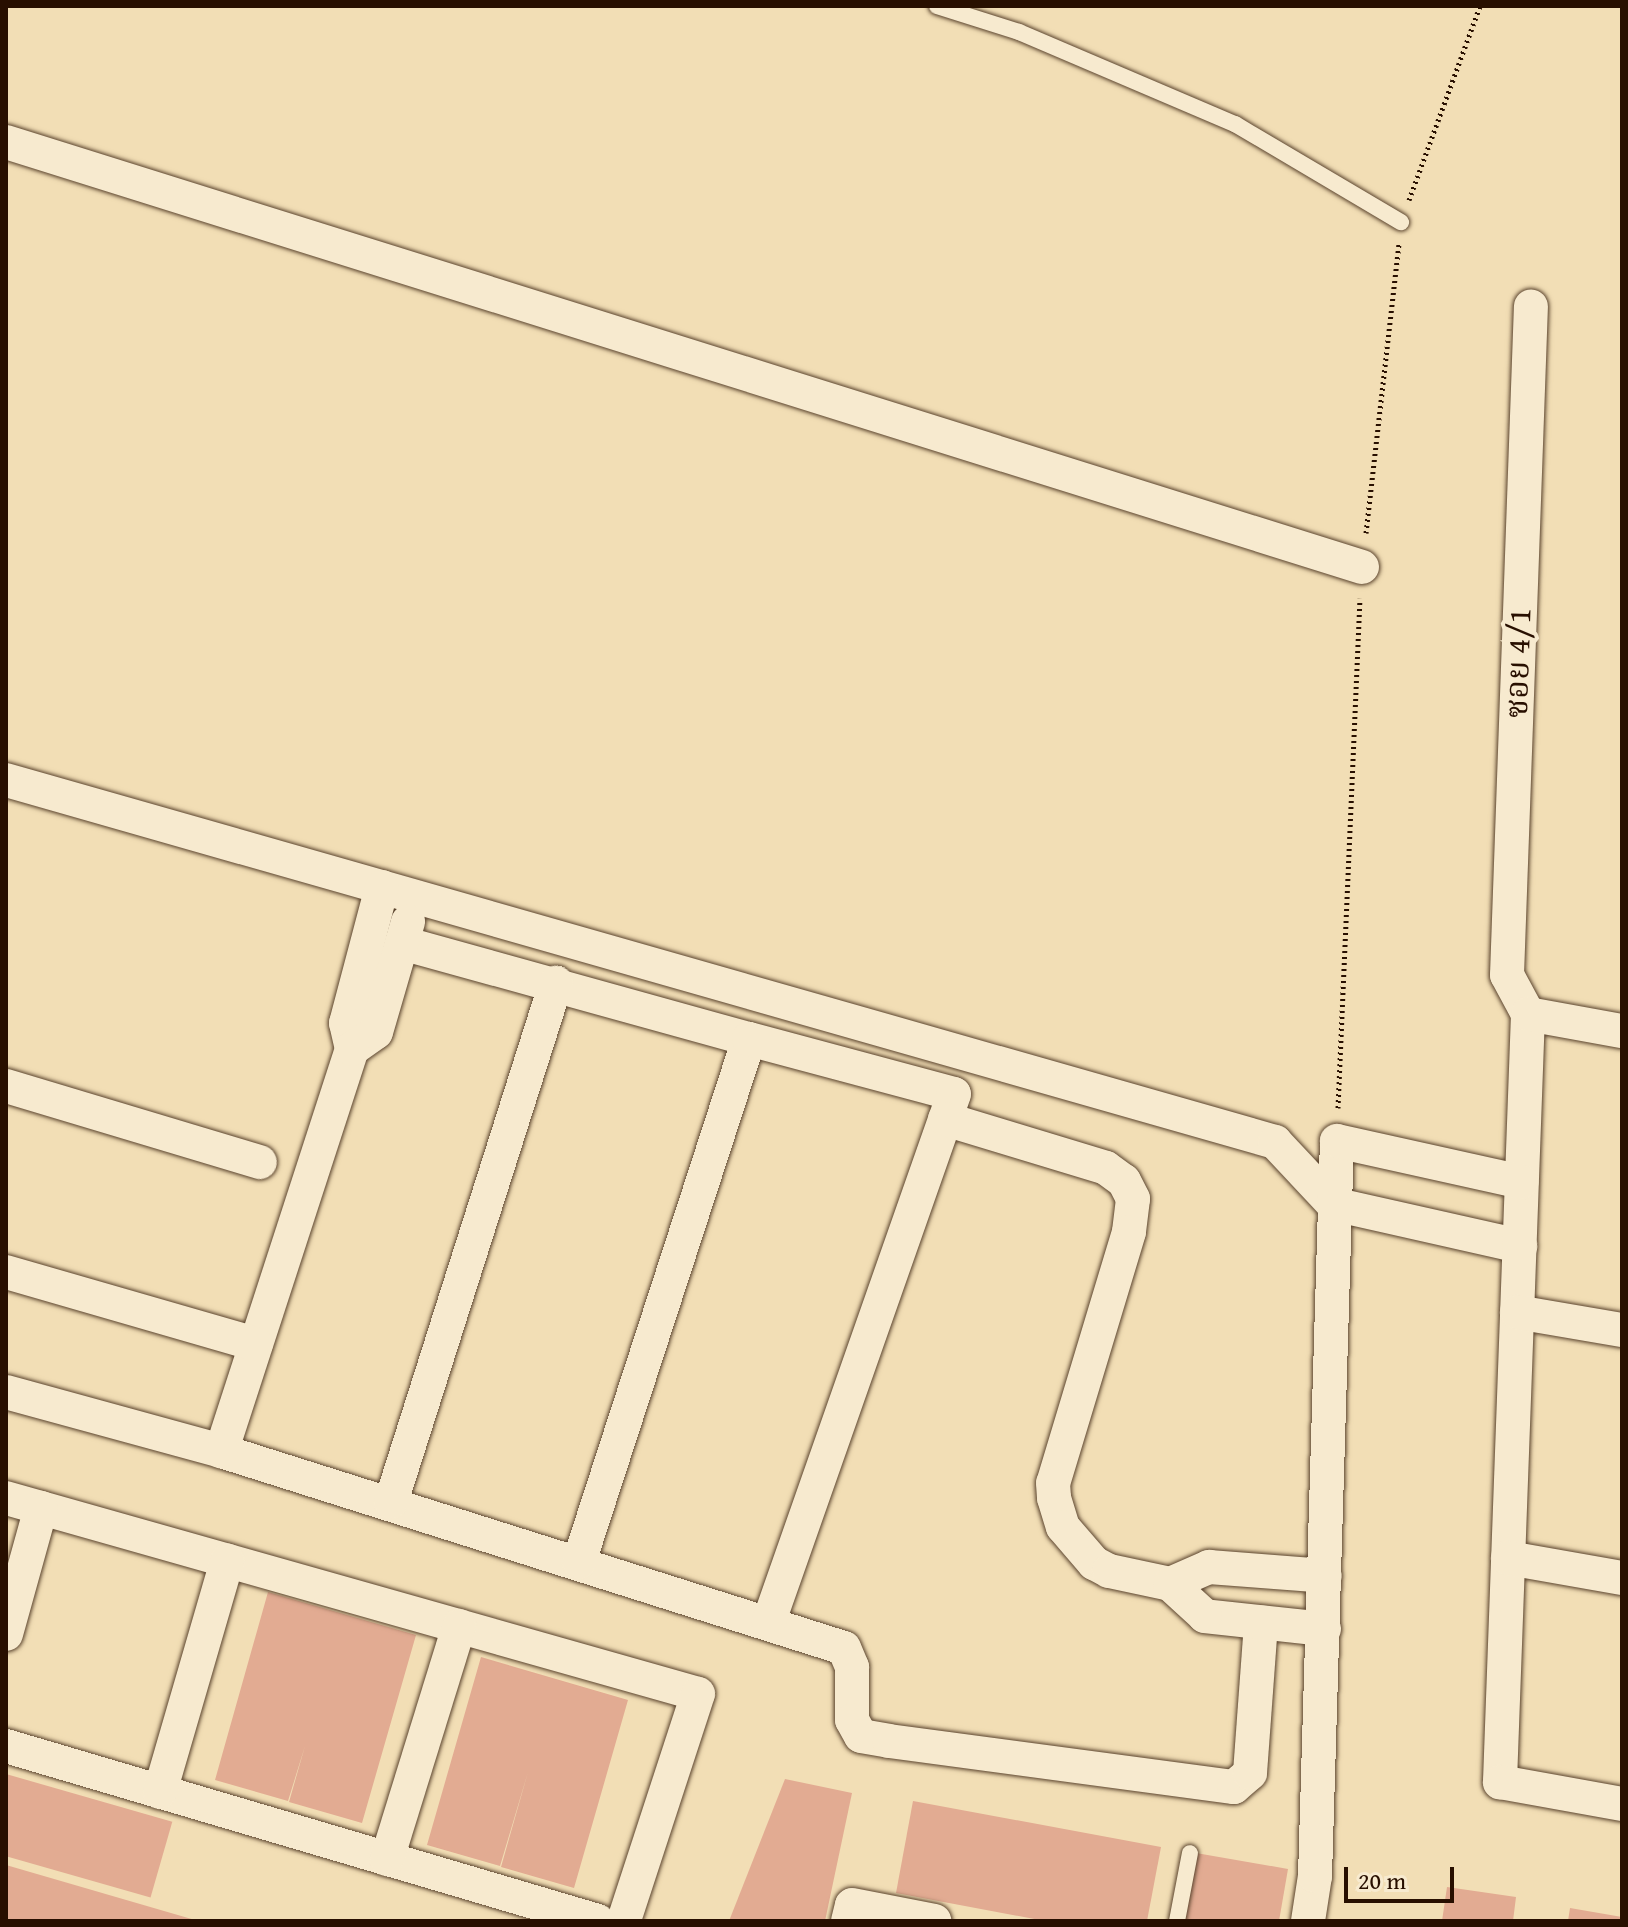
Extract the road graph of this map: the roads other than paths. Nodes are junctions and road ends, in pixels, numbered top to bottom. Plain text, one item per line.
1 (937, 6) edge
2 (6, 142) edge
3 (1401, 222) dead end
4 (1531, 306) dead end
5 (1362, 567) dead end
6 (6, 780) edge
7 (382, 887) junction
8 (415, 897) junction
9 (402, 943) junction
10 (556, 983) junction
11 (1528, 1014) junction
12 (1622, 1031) edge
13 (749, 1039) junction
14 (352, 1049) junction
15 (6, 1086) edge
16 (945, 1119) junction
17 (260, 1162) dead end
18 (1522, 1182) junction
19 (1333, 1204) junction
20 (1520, 1246) junction
21 (6, 1272) edge
22 (1517, 1312) junction
23 (1622, 1330) edge
24 (256, 1344) junction
25 (6, 1392) edge
26 (221, 1451) junction
27 (6, 1498) edge
28 (391, 1502) junction
29 (41, 1508) junction
30 (1508, 1558) junction
31 (227, 1561) junction
32 (579, 1562) junction
33 (1325, 1576) junction
34 (1622, 1578) edge
35 (1170, 1584) junction
36 (769, 1621) junction
37 (1261, 1622) junction
38 (459, 1626) junction
39 (1324, 1629) junction
40 (6, 1634) edge
41 (6, 1746) edge
42 (160, 1792) junction
43 (1622, 1804) edge
44 (1190, 1853) dead end
45 (387, 1859) junction
46 (598, 1921) edge
47 (624, 1921) edge
48 (848, 1921) edge
49 (934, 1921) edge
50 (1177, 1921) edge
51 (1308, 1921) edge

1 - 3 lane
2 - 5 street
4 - 11 street, ซอย 4/1
6 - 7 street
7 - 8 street
7 - 14 street
8 - 9 street
8 - 19 street
9 - 10 street
9 - 14 street
10 - 13 street
10 - 28 street
11 - 12 street
11 - 18 street
13 - 16 street
13 - 32 street
14 - 24 street
15 - 17 street
16 - 35 street
16 - 36 street
18 - 19 street
18 - 20 street
19 - 20 street
19 - 33 street
20 - 22 street
21 - 24 street
22 - 23 street
22 - 30 street
24 - 26 street
25 - 26 street
26 - 28 street
27 - 29 street
28 - 32 street
29 - 31 street
29 - 40 street
30 - 34 street
30 - 43 street
31 - 38 street
31 - 42 street
32 - 36 street
33 - 35 street
33 - 39 street
35 - 37 street
36 - 37 street
37 - 39 street
38 - 45 street
38 - 47 street
39 - 51 street
41 - 42 street
42 - 45 street
44 - 50 lane
45 - 46 street
48 - 49 street

